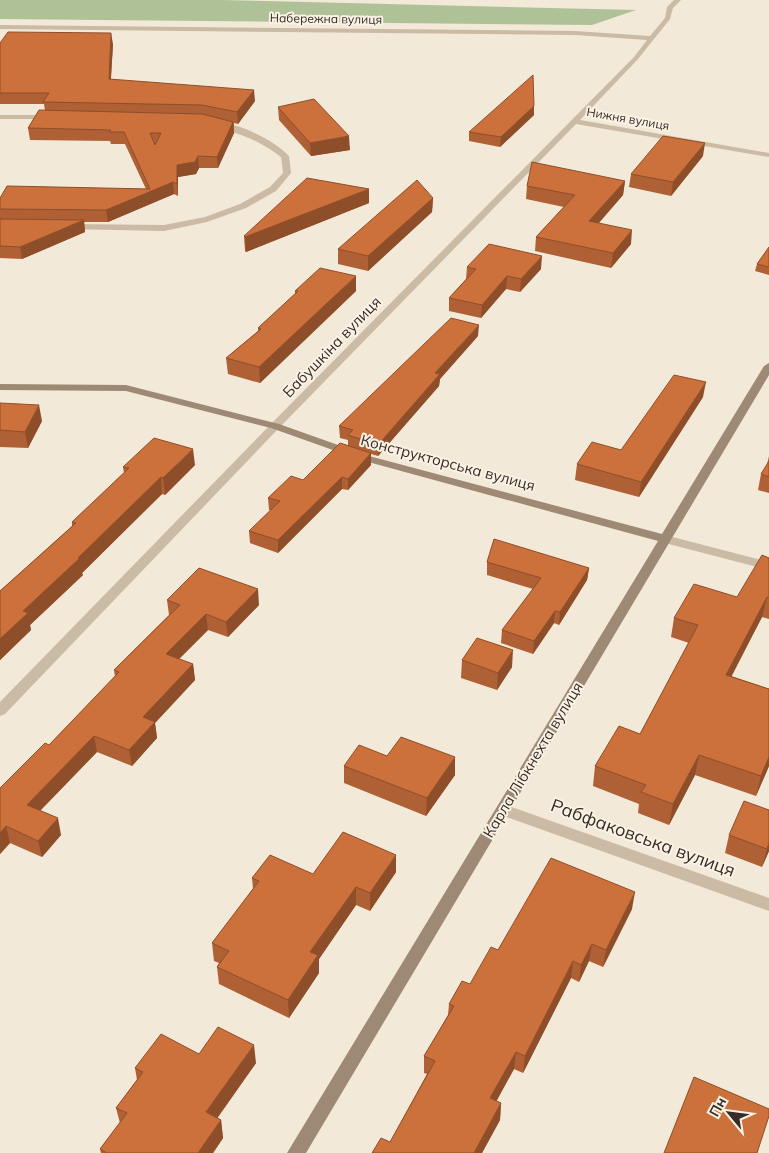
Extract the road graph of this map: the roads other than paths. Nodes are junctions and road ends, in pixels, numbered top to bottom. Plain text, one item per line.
1 (678, 0) edge
2 (0, 26) edge
3 (652, 38) junction
4 (0, 116) edge
5 (59, 118) edge
6 (573, 122) junction
7 (211, 123) edge
8 (769, 154) edge
9 (58, 227) edge
10 (769, 366) edge
11 (0, 387) edge
12 (275, 426) junction
13 (665, 539) junction
14 (769, 566) edge
15 (0, 710) edge
16 (503, 810) junction
17 (769, 905) edge
18 (296, 1153) edge

1 - 3 street, Бабушкіна вулиця
2 - 3 street, Набережна вулиця
3 - 6 street, Бабушкіна вулиця
4 - 5 street
6 - 8 street, Нижня вулиця
6 - 12 street, Бабушкіна вулиця
7 - 9 street
10 - 13 street, Карла Лібкнехта вулиця
11 - 12 street, Конструкторська вулиця
12 - 13 street, Конструкторська вулиця
12 - 15 street, Бабушкіна вулиця
13 - 14 street, Конструкторська вулиця
13 - 16 street, Карла Лібкнехта вулиця
16 - 17 street, Рабфаковська вулиця
16 - 18 street, Карла Лібкнехта вулиця

